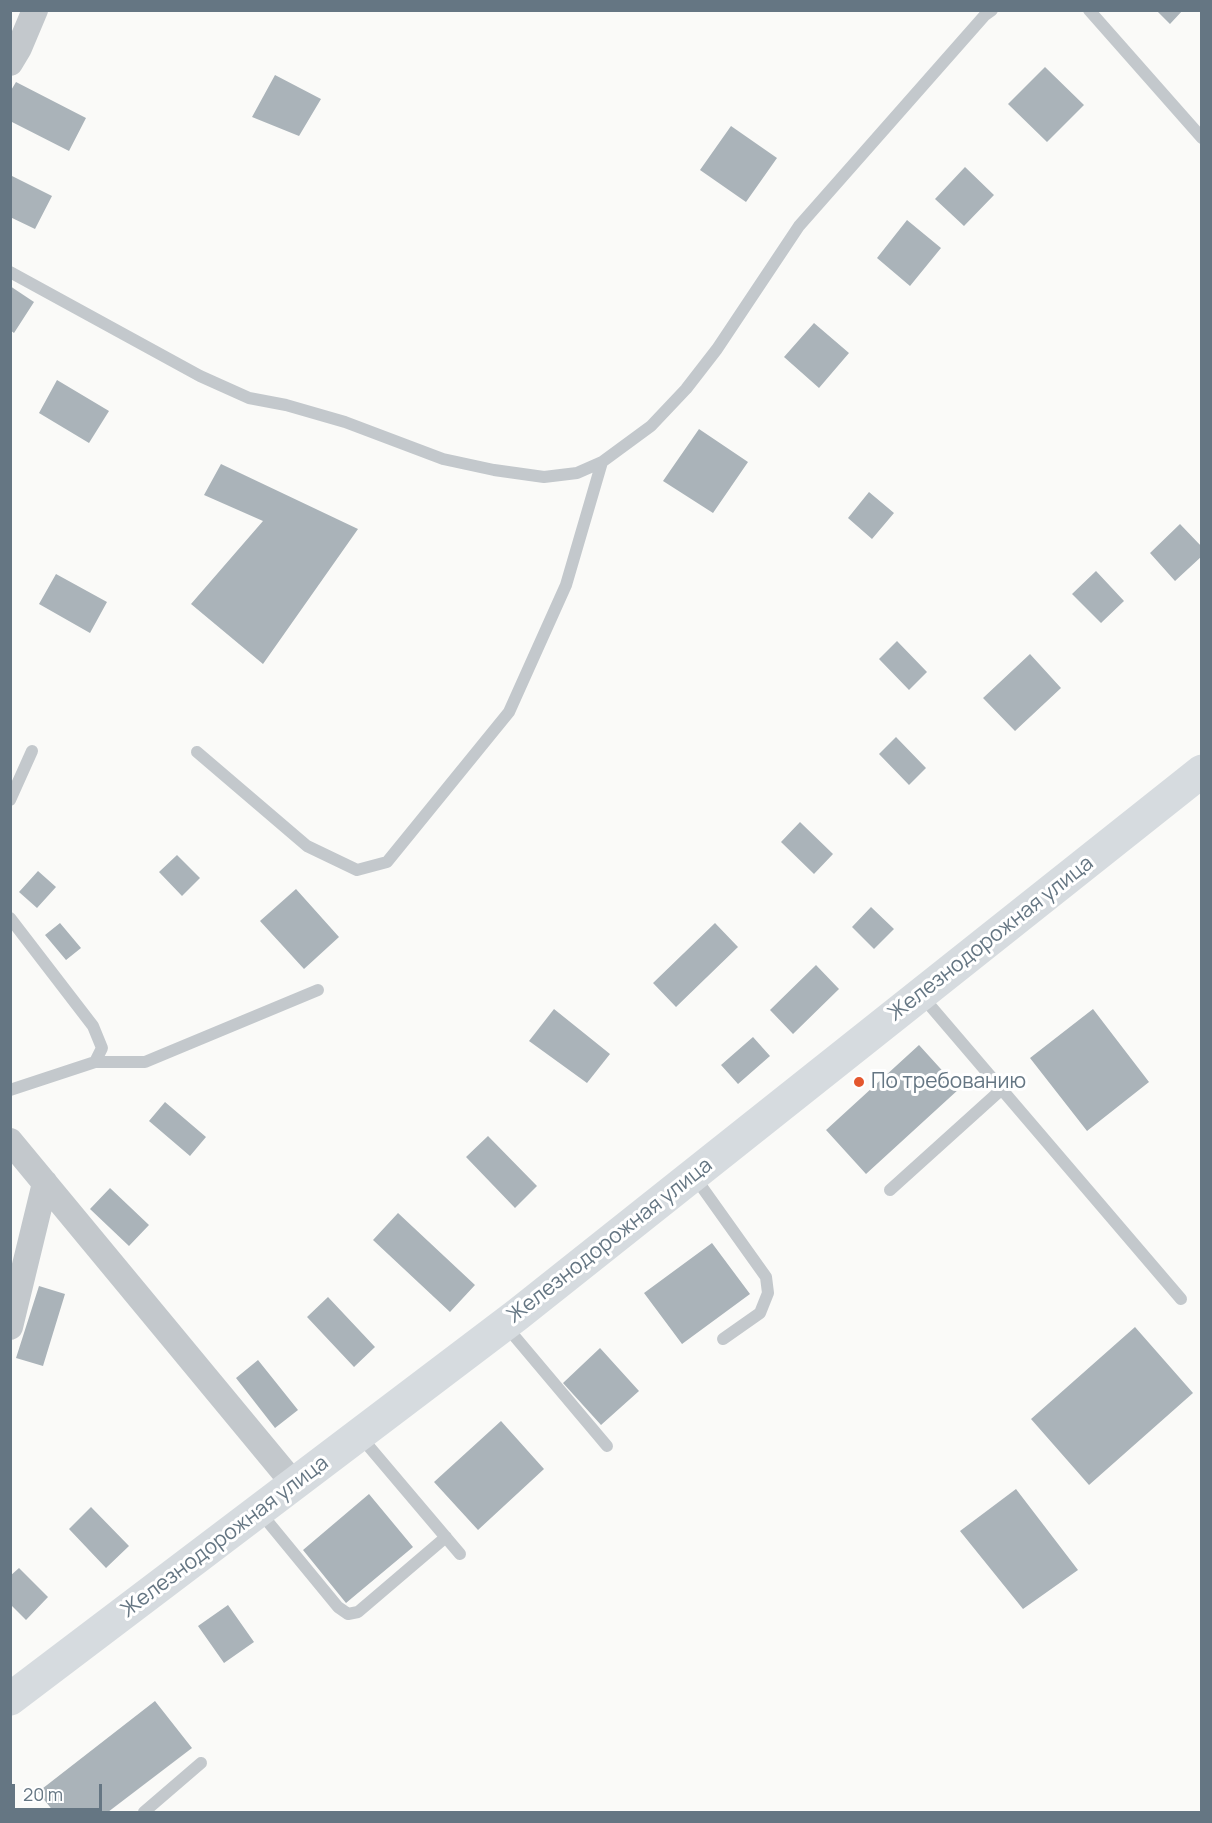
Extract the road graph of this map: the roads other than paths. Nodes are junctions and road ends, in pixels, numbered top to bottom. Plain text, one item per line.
1 (35, 10) edge
2 (992, 10) edge
3 (1089, 10) edge
4 (10, 63) edge
5 (1202, 138) edge
6 (10, 272) edge
7 (602, 462) junction
8 (32, 751) dead end
9 (197, 752) dead end
10 (1202, 771) edge
11 (10, 800) edge
12 (10, 918) edge
13 (318, 990) dead end
14 (921, 995) junction
15 (96, 1062) junction
16 (1002, 1089) junction
17 (10, 1090) edge
18 (10, 1142) edge
19 (693, 1175) junction
20 (45, 1183) junction
21 (890, 1190) dead end
22 (1181, 1299) dead end
23 (505, 1324) junction
24 (10, 1327) edge
25 (723, 1339) dead end
26 (359, 1435) junction
27 (608, 1446) dead end
28 (294, 1484) junction
29 (259, 1511) junction
30 (446, 1537) junction
31 (460, 1554) dead end
32 (10, 1699) edge
33 (201, 1763) dead end
34 (144, 1812) edge

1 - 4 street
2 - 7 lane
3 - 5 lane
6 - 7 lane
7 - 9 lane
8 - 11 lane
10 - 14 street, Железнодорожная улица
12 - 15 lane
13 - 15 lane
14 - 16 lane
14 - 19 street, Железнодорожная улица
15 - 17 lane
16 - 21 lane
16 - 22 lane
18 - 20 street
19 - 23 street, Железнодорожная улица
19 - 25 lane
20 - 24 street
20 - 28 street
23 - 26 street, Железнодорожная улица
23 - 27 lane
26 - 28 street, Железнодорожная улица
26 - 30 lane
28 - 29 street, Железнодорожная улица
29 - 30 lane
29 - 32 street, Железнодорожная улица
30 - 31 lane
33 - 34 lane

